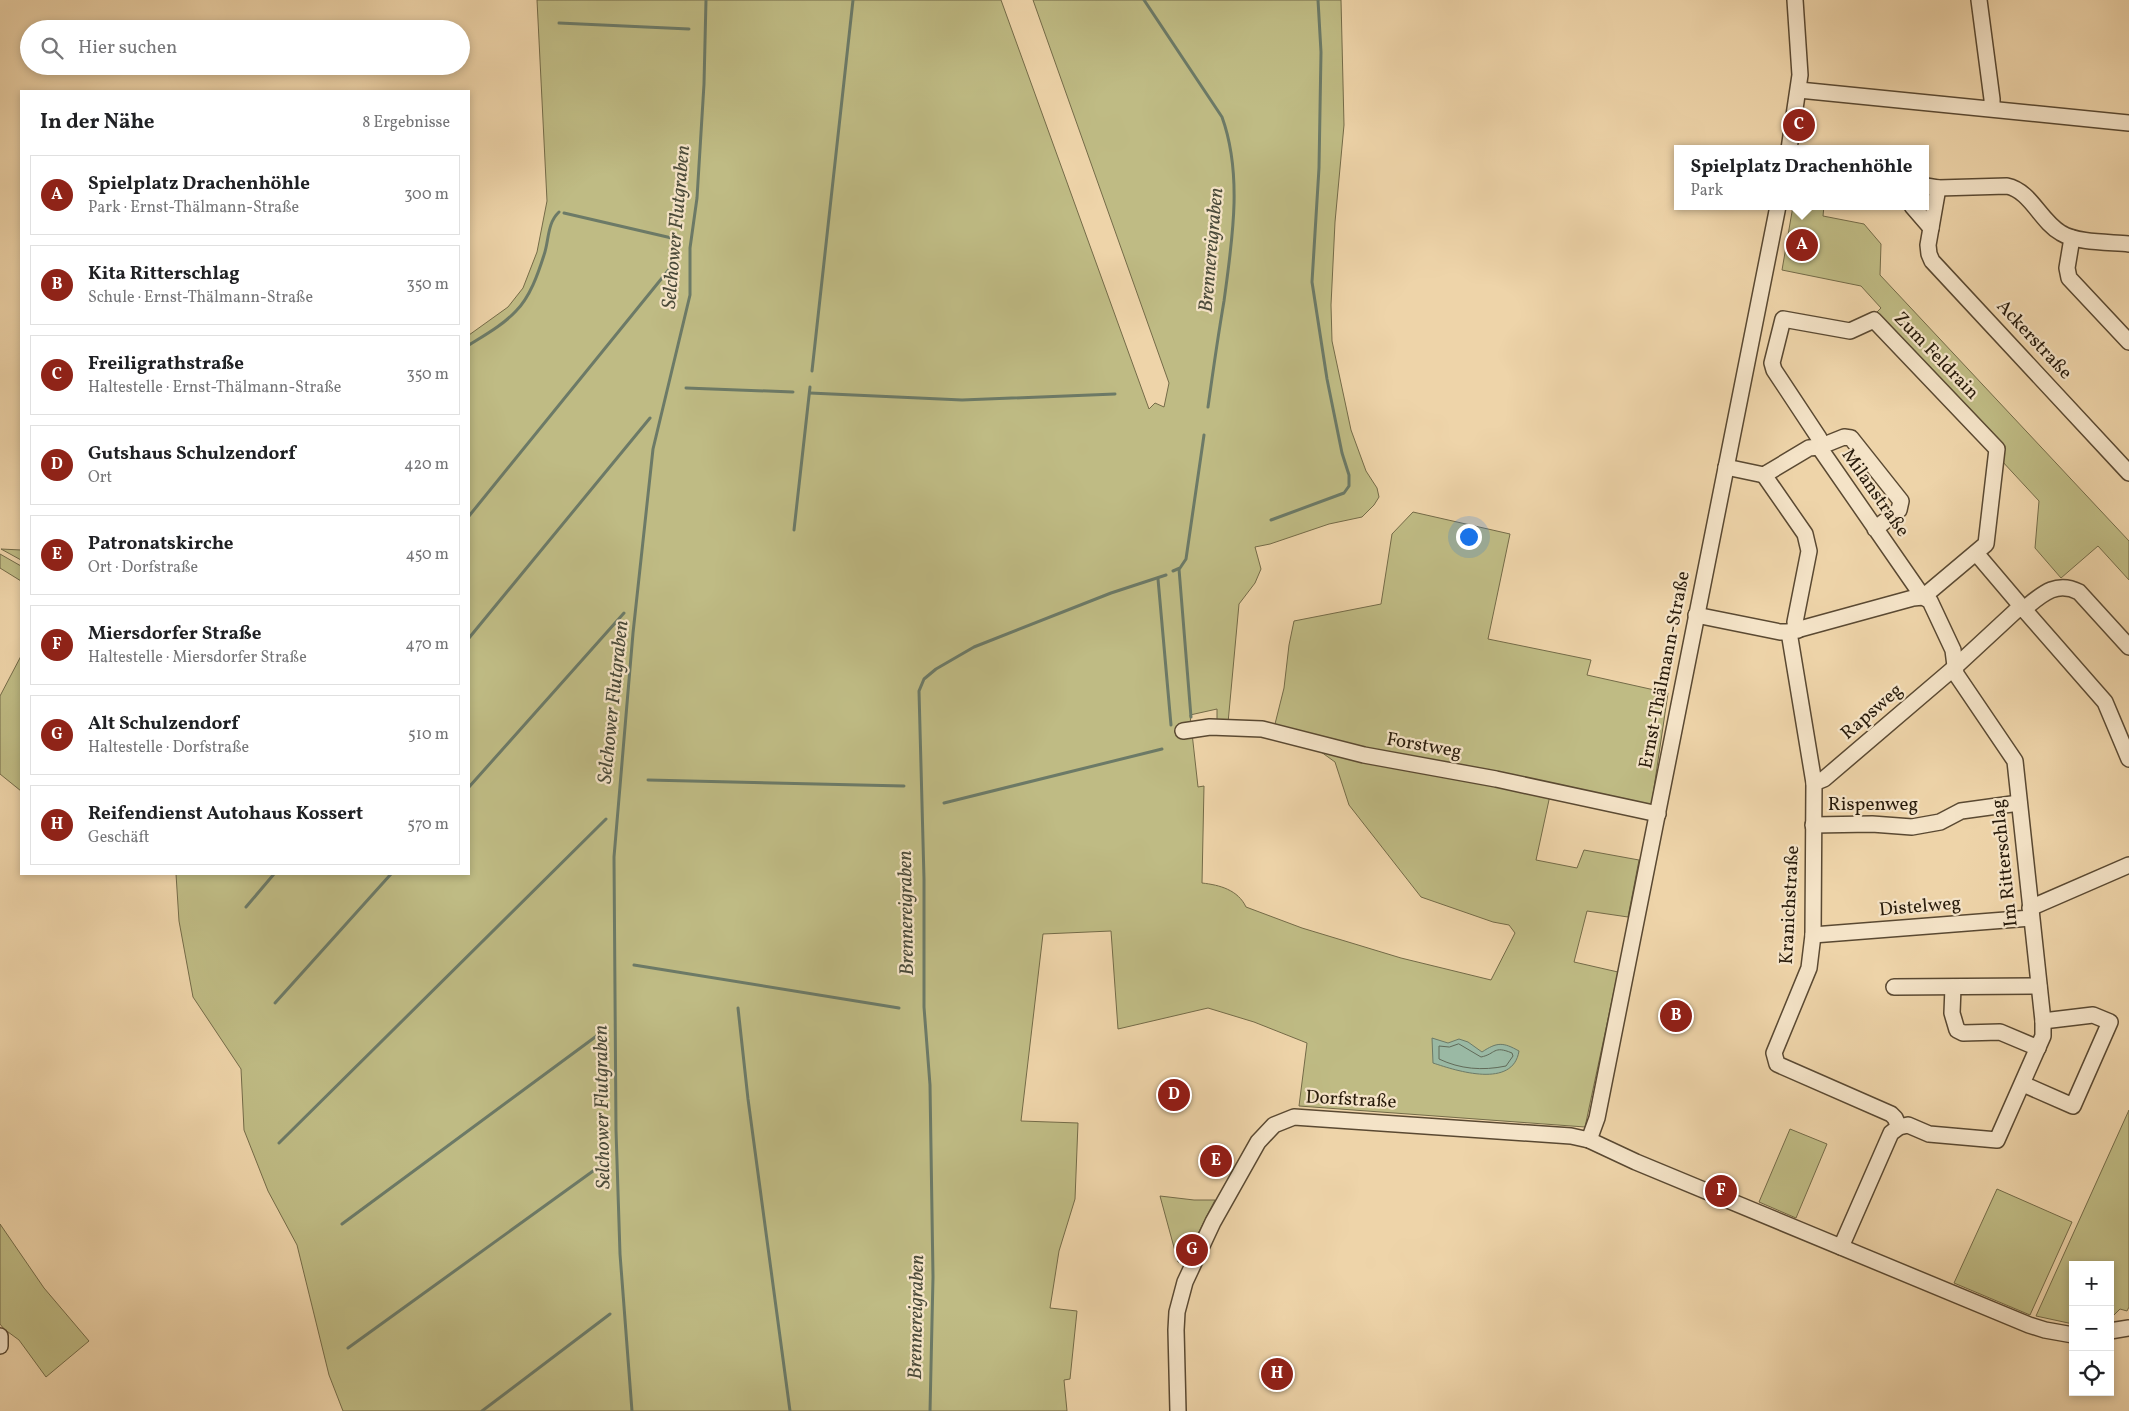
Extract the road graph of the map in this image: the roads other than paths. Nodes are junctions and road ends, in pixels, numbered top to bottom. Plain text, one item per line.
1 (1795, 0) edge
2 (1979, 0) edge
3 (1799, 90) junction
4 (1992, 108) junction
5 (2129, 122) edge
6 (1790, 145) edge
7 (1932, 186) edge
8 (1777, 210) edge
9 (1915, 210) edge
10 (1931, 228) junction
11 (2072, 238) junction
12 (2129, 244) edge
13 (2129, 342) edge
14 (1819, 447) junction
15 (1726, 468) junction
16 (2129, 473) edge
17 (1764, 475) junction
18 (1875, 529) junction
19 (1976, 552) junction
20 (1923, 597) junction
21 (2023, 608) junction
22 (1696, 615) junction
23 (1793, 631) junction
24 (2129, 647) edge
25 (1954, 668) junction
26 (1183, 731) dead end
27 (2129, 759) edge
28 (1814, 782) junction
29 (2019, 803) junction
30 (1658, 814) junction
31 (1813, 825) junction
32 (2129, 865) edge
33 (2031, 913) junction
34 (1813, 935) junction
35 (2039, 986) junction
36 (1894, 987) dead end
37 (1953, 987) junction
38 (2043, 1020) junction
39 (2038, 1048) junction
40 (2023, 1084) junction
41 (1899, 1127) junction
42 (1589, 1140) junction
43 (1841, 1247) junction
44 (2129, 1328) edge
45 (2114, 1331) edge
46 (2069, 1334) edge
47 (0, 1336) edge
48 (0, 1346) edge
49 (1178, 1411) edge

1 - 3 street
2 - 4 street
3 - 4 street
3 - 6 street
4 - 5 street
7 - 10 street, Ackerstraße
7 - 11 street
8 - 15 street, Ernst-Thälmann-Straße
9 - 10 street
10 - 16 street, Ackerstraße
11 - 12 street
11 - 13 street
14 - 17 street, Milanstraße
14 - 18 street, Milanstraße
14 - 18 street
14 - 19 street, Zum Feldrain
15 - 17 street
15 - 22 street, Ernst-Thälmann-Straße
17 - 23 street, Kranichstraße
18 - 20 street, Milanstraße
19 - 20 street
19 - 21 street
20 - 23 street
20 - 25 street, Im Ritterschlag
21 - 24 street, Rapsweg
21 - 25 street, Rapsweg
21 - 27 street
22 - 23 street
22 - 30 street, Ernst-Thälmann-Straße
23 - 28 street, Kranichstraße
25 - 28 street, Rapsweg
25 - 29 street, Im Ritterschlag
26 - 30 street, Forstweg
28 - 31 street, Kranichstraße
29 - 31 street, Rispenweg
29 - 33 street, Im Ritterschlag
30 - 42 street, Ernst-Thälmann-Straße
31 - 34 street, Kranichstraße
32 - 33 street, Distelweg
33 - 34 street, Distelweg
33 - 35 street, Im Ritterschlag
34 - 41 street, Kranichstraße
35 - 37 street
35 - 38 street, Im Ritterschlag
36 - 37 street
37 - 39 street
38 - 39 street, Im Ritterschlag
38 - 40 street
39 - 40 street, Im Ritterschlag
40 - 41 street, Im Ritterschlag
41 - 43 street
42 - 43 street, Dorfstraße
42 - 49 street, Dorfstraße
43 - 46 street, Dorfstraße
44 - 45 street
47 - 48 street

